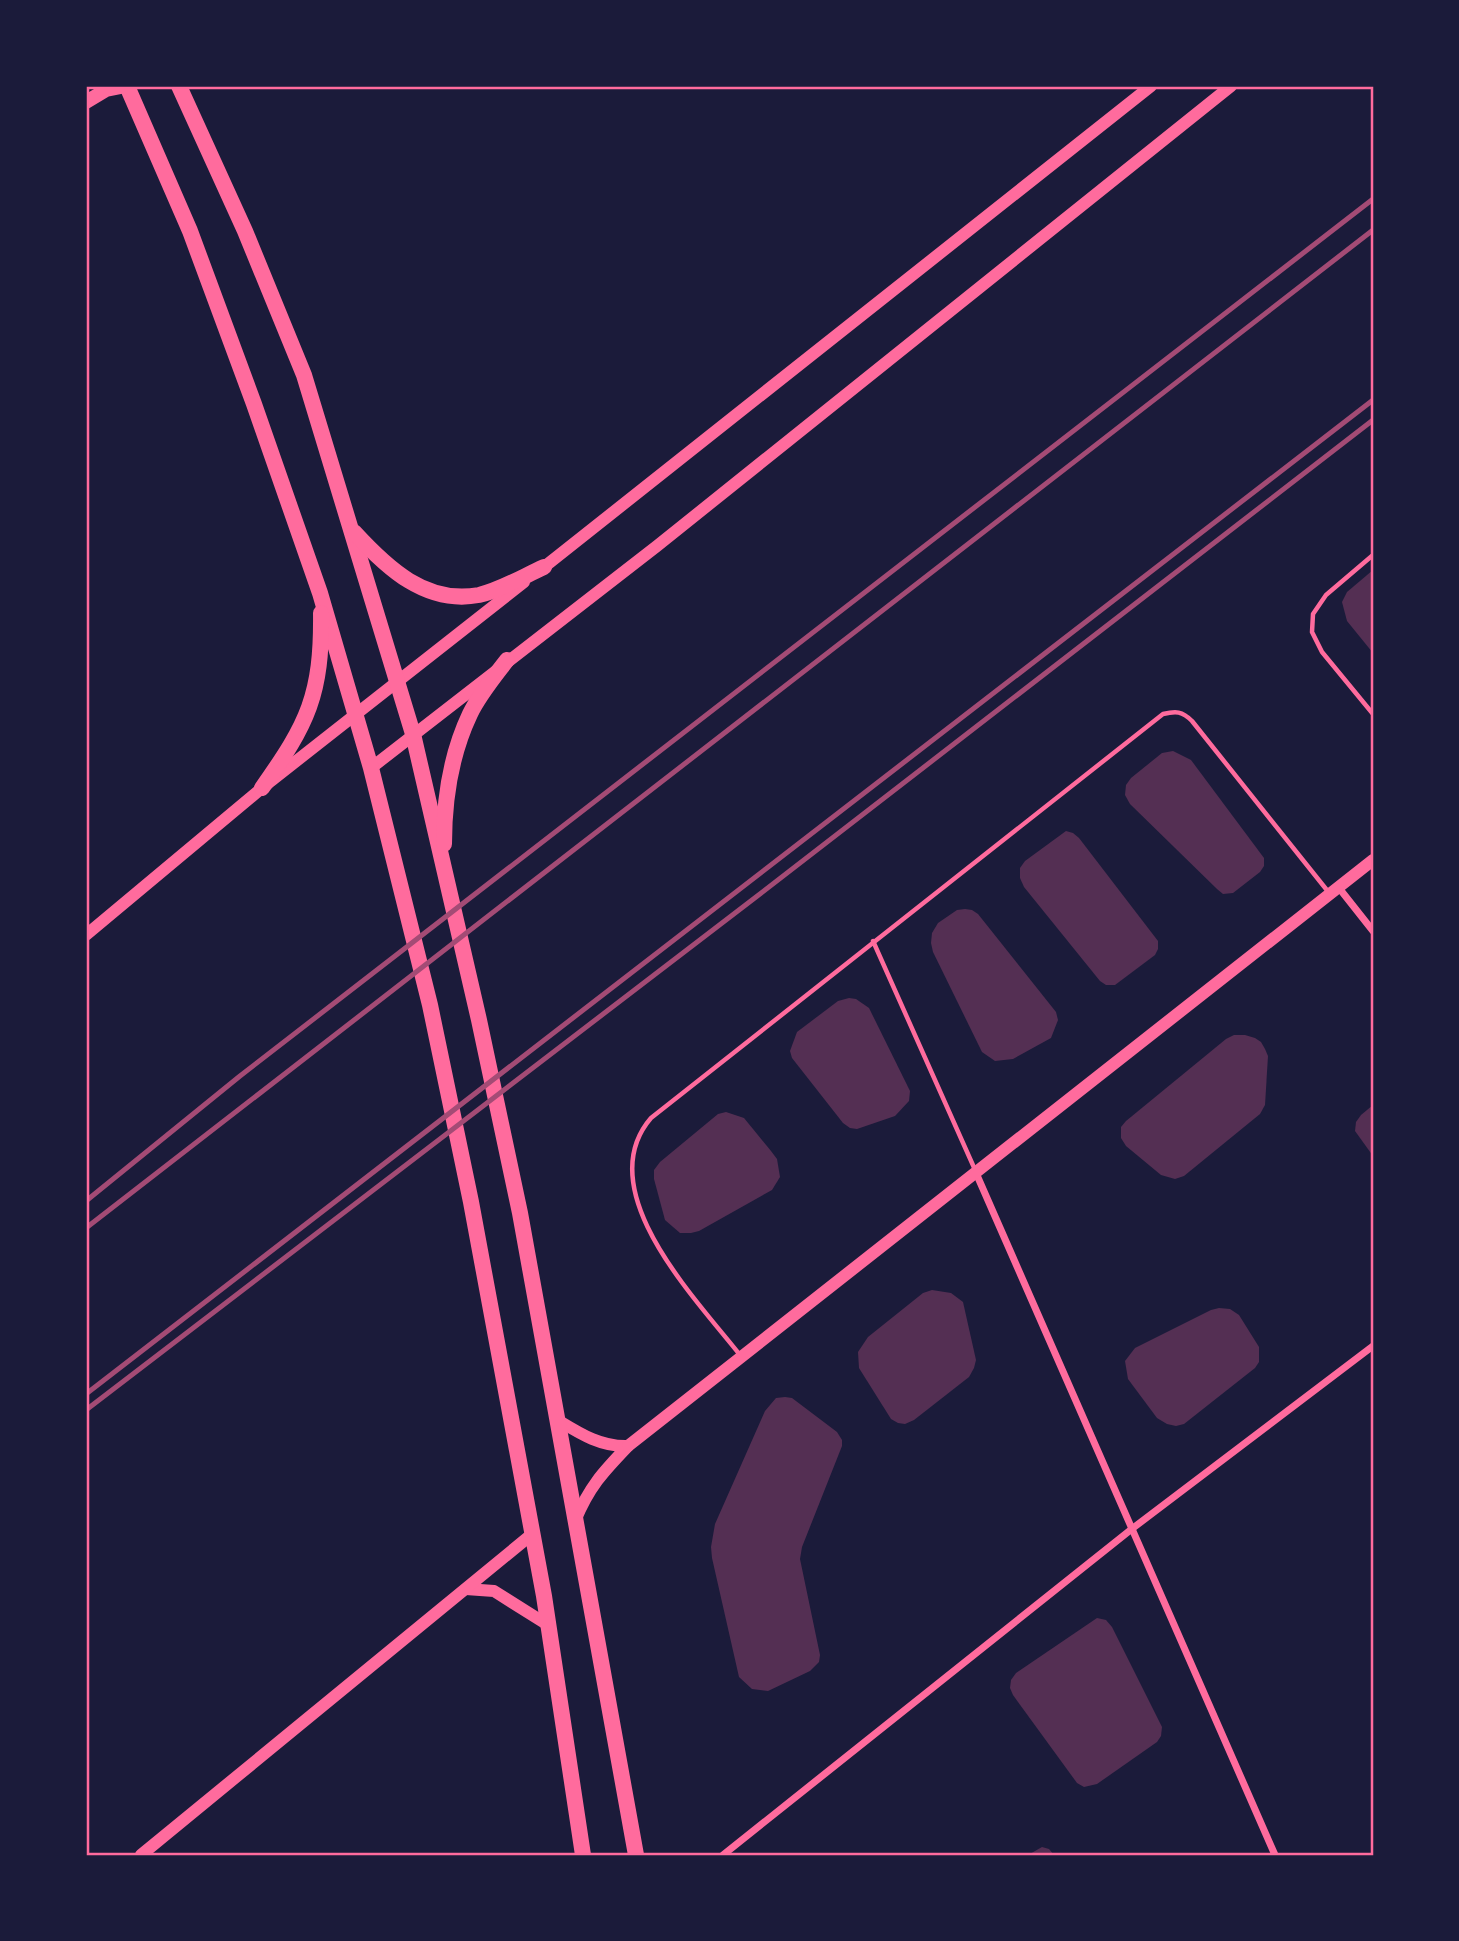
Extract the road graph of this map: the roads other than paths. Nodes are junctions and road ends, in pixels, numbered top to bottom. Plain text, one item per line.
1 (127, 86) edge
2 (179, 86) edge
3 (1151, 86) edge
4 (1231, 86) edge
5 (86, 102) edge
6 (351, 529) junction
7 (1373, 555) edge
8 (544, 567) junction
9 (320, 593) junction
10 (507, 660) junction
11 (399, 680) junction
12 (356, 713) junction
13 (1373, 714) edge
14 (413, 734) junction
15 (371, 768) junction
16 (262, 789) junction
17 (1373, 860) edge
18 (444, 871) junction
19 (1334, 891) junction
20 (1373, 931) edge
21 (86, 935) edge
22 (873, 941) junction
23 (976, 1173) junction
24 (1373, 1346) edge
25 (741, 1357) junction
26 (556, 1419) junction
27 (628, 1446) junction
28 (575, 1521) junction
29 (1133, 1528) junction
30 (531, 1535) junction
31 (466, 1589) junction
32 (548, 1625) junction
33 (141, 1855) edge
34 (583, 1855) edge
35 (636, 1855) edge
36 (723, 1855) edge
37 (1275, 1855) edge

1 - 5 main road
1 - 9 main road
2 - 6 main road
3 - 8 street
4 - 10 street
6 - 8 main road
6 - 11 main road
7 - 13 lane
8 - 11 street
9 - 12 main road
9 - 16 main road
10 - 14 street
10 - 18 main road
11 - 12 street
11 - 14 main road
12 - 15 main road
12 - 16 street
14 - 15 street
14 - 18 main road
15 - 30 main road
16 - 21 street
17 - 19 street
18 - 26 main road
19 - 20 street
19 - 22 lane
19 - 23 street
22 - 23 lane
22 - 25 lane
23 - 25 street
23 - 29 street
24 - 29 street
25 - 27 street
26 - 27 street
26 - 28 main road
27 - 28 street
28 - 35 main road
29 - 36 street
29 - 37 street
30 - 31 street
30 - 32 main road
31 - 32 street
31 - 33 street
32 - 34 main road

